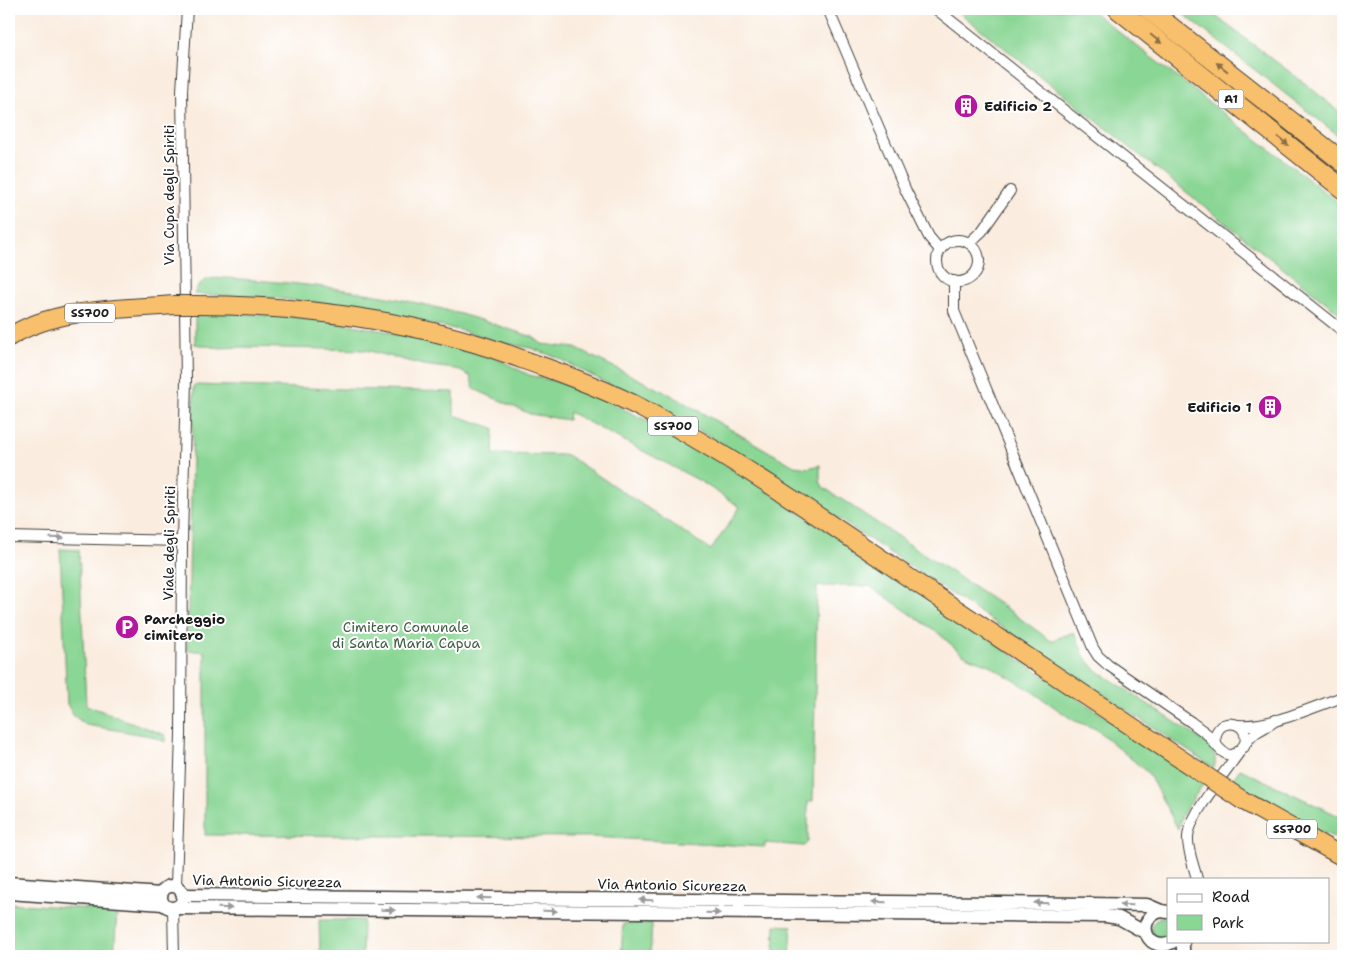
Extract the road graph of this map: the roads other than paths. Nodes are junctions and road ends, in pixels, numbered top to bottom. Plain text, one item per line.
1 (187, 9) edge
2 (828, 9) edge
3 (936, 9) edge
4 (1118, 9) edge
5 (1148, 9) edge
6 (1343, 162) edge
7 (1343, 189) edge
8 (1010, 191) dead end
9 (969, 243) junction
10 (940, 250) junction
11 (954, 281) junction
12 (1343, 331) edge
13 (9, 337) edge
14 (186, 380) joint
15 (9, 537) edge
16 (182, 541) junction
17 (1343, 697) edge
18 (1276, 720) junction
19 (1191, 722) junction
20 (1224, 724) junction
21 (1238, 725) junction
22 (1219, 748) junction
23 (1242, 749) junction
24 (1222, 777) junction
25 (1343, 857) edge
26 (1198, 878) edge
27 (9, 884) edge
28 (179, 891) junction
29 (9, 893) edge
30 (168, 904) junction
31 (1164, 911) edge
32 (1149, 937) junction
33 (1172, 942) edge
34 (1183, 942) edge
35 (174, 956) edge
36 (1160, 956) edge
37 (1183, 956) edge

1 - 14 street, Via Cupa degli Spiriti
2 - 10 street
3 - 12 street
4 -> 7 highway, A1
6 -> 5 highway, A1
8 - 9 street
9 - 10 street
9 - 11 street
10 - 11 street
11 - 19 street
13 - 25 highway, SS700, bridge
14 - 16 street, Viale degli Spiriti
15 -> 16 street
16 - 28 street, Viale degli Spiriti
17 - 18 street
18 - 21 street
18 - 23 street
19 - 20 street
19 - 22 street
20 - 21 street
20 - 22 street
21 - 23 street
22 - 23 street
22 - 24 street
23 - 24 street
24 - 26 street
27 - 30 street
28 - 30 street
28 - 30 street
31 -> 28 street, Via Antonio Sicurezza
29 - 30 street
30 -> 32 street, Via Antonio Sicurezza
30 - 35 street
31 - 32 street, Via Antonio Sicurezza
32 - 33 street
32 - 36 street
34 - 37 street

